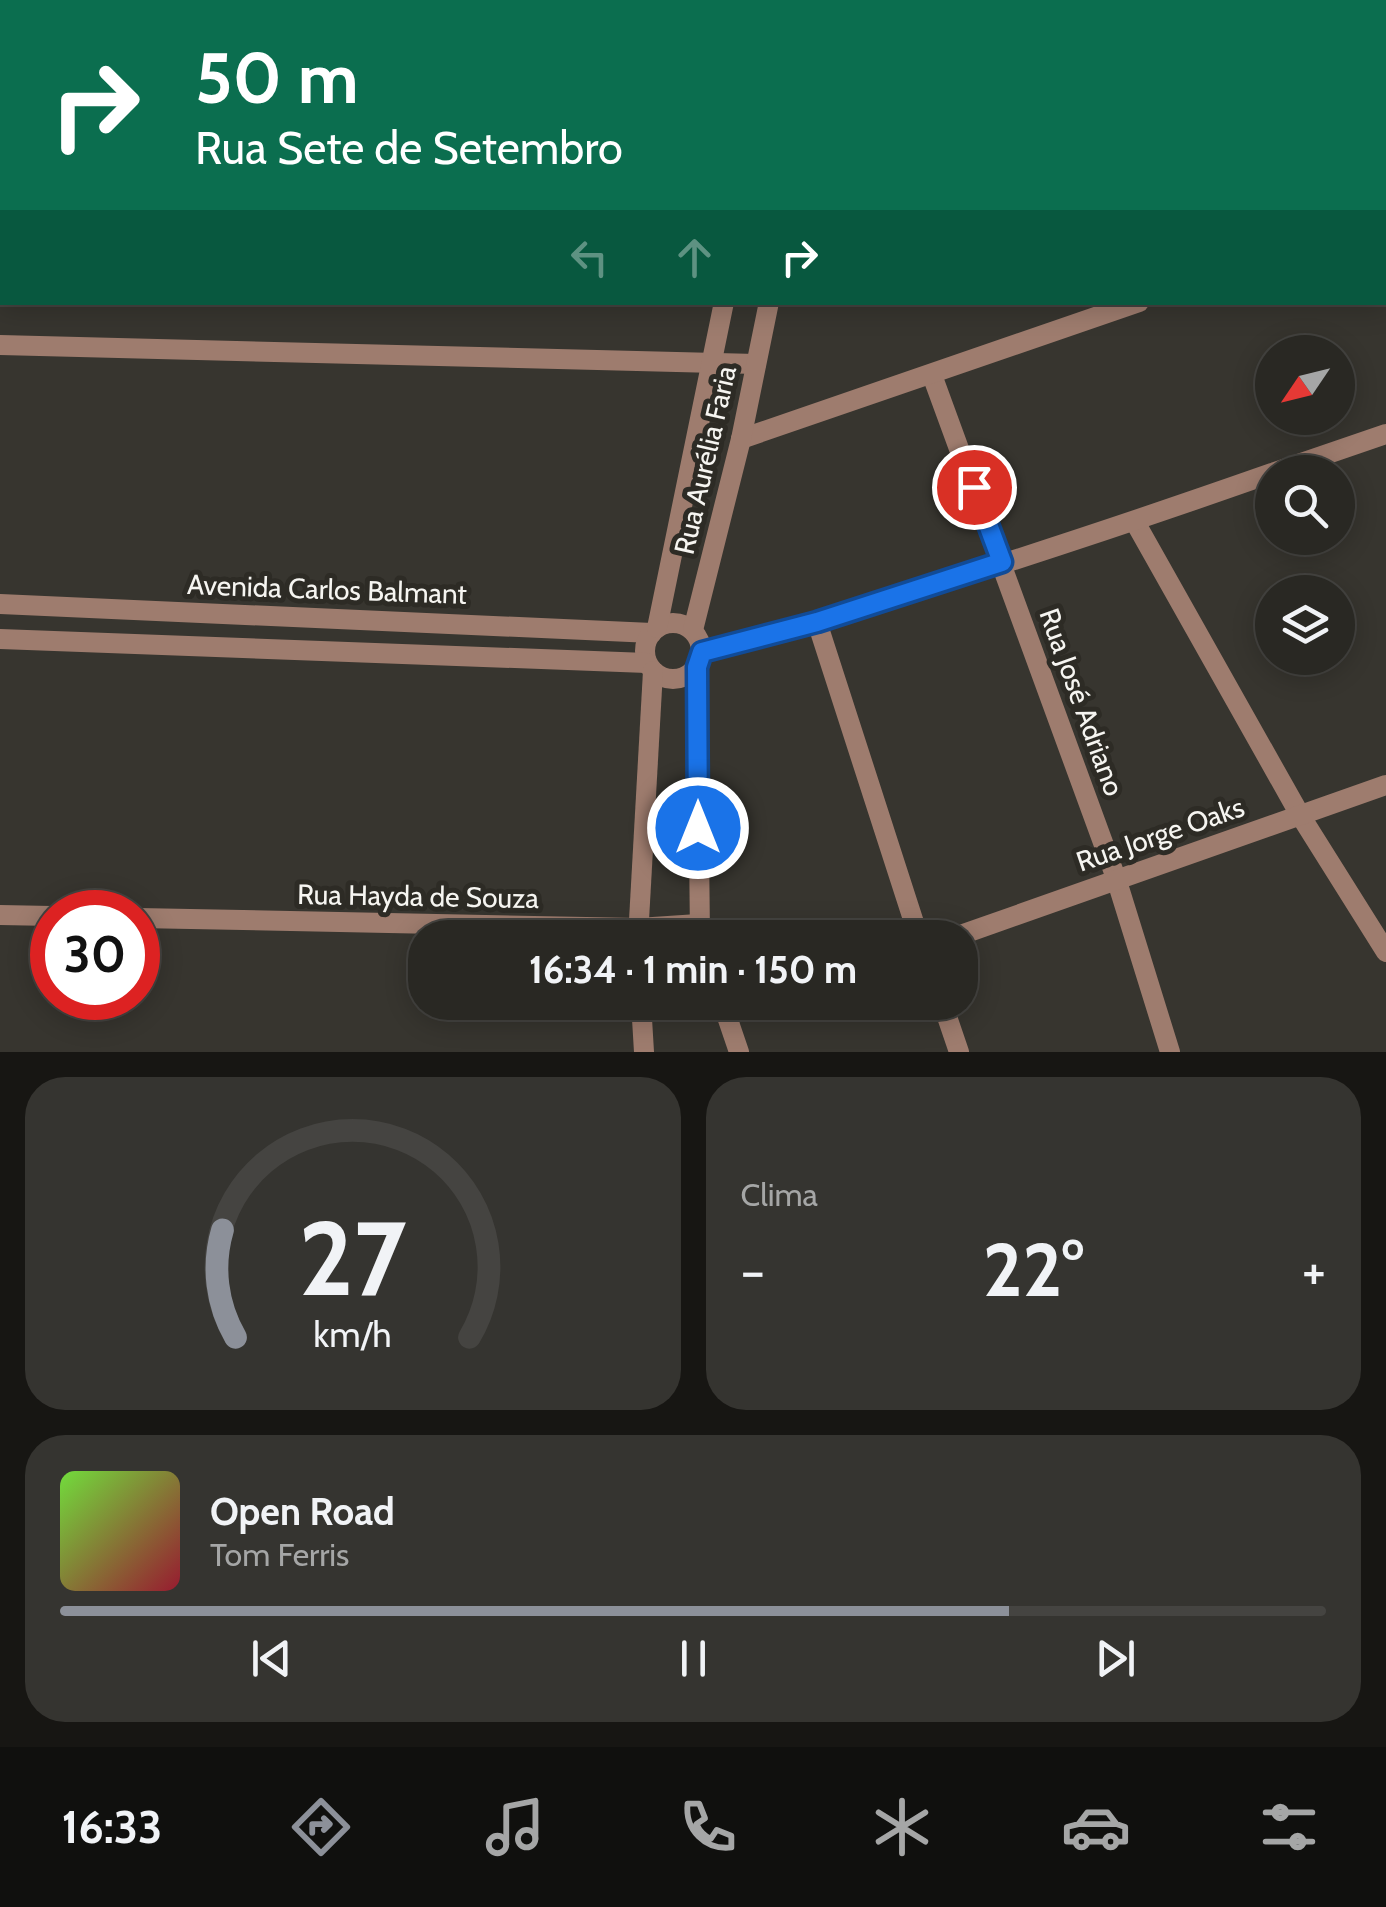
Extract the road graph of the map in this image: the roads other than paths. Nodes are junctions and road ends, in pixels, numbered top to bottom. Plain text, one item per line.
1 (723, 305) edge
2 (768, 305) edge
3 (1130, 305) edge
4 (0, 345) edge
5 (712, 360) junction
6 (756, 364) junction
7 (932, 375) junction
8 (1386, 434) edge
9 (741, 439) junction
10 (1326, 455) edge
11 (1255, 480) edge
12 (1135, 522) junction
13 (1002, 562) junction
14 (0, 604) edge
15 (154, 610) junction
16 (396, 619) junction
17 (817, 622) junction
18 (693, 630) junction
19 (654, 631) junction
20 (0, 640) edge
21 (151, 644) junction
22 (394, 652) junction
23 (700, 660) junction
24 (650, 667) junction
25 (1386, 785) edge
26 (1300, 815) junction
27 (1116, 878) junction
28 (0, 915) edge
29 (30, 916) edge
30 (160, 919) edge
31 (639, 920) edge
32 (699, 920) edge
33 (914, 920) edge
34 (408, 926) edge
35 (978, 928) edge
36 (1386, 952) edge
37 (643, 1020) edge
38 (728, 1020) edge
39 (948, 1020) edge
40 (644, 1052) edge
41 (739, 1052) edge
42 (958, 1052) edge
43 (1170, 1052) edge

1 - 5 street, Rua Aurélia Faria
2 - 6 street, Rua Aurélia Faria
3 - 7 street
4 - 5 street
5 - 6 street
5 - 19 street, Rua Aurélia Faria
6 - 9 street, Rua Aurélia Faria
7 - 9 street
7 - 13 street, Rua José Adriano
8 - 10 street
9 - 18 street, Rua Aurélia Faria
11 - 12 street
12 - 13 street
12 - 26 street
13 - 17 street
13 - 27 street, Rua José Adriano
14 - 15 street, Avenida Carlos Balmant
15 - 16 street, Avenida Carlos Balmant
15 - 21 street
16 - 19 street, Avenida Carlos Balmant
16 - 22 street
17 - 23 street
17 - 33 street
18 - 19 street
18 - 23 street
19 - 24 street
20 - 21 street
21 - 22 street
22 - 24 street
23 - 24 street
23 - 32 street
24 - 31 street
25 - 26 street, Rua Jorge Oaks
26 - 27 street, Rua Jorge Oaks
26 - 36 street
27 - 35 street, Rua Jorge Oaks
27 - 43 street, Rua José Adriano
28 - 29 street
30 - 34 street, Rua Hayda de Souza
37 - 40 street
38 - 41 street
39 - 42 street

